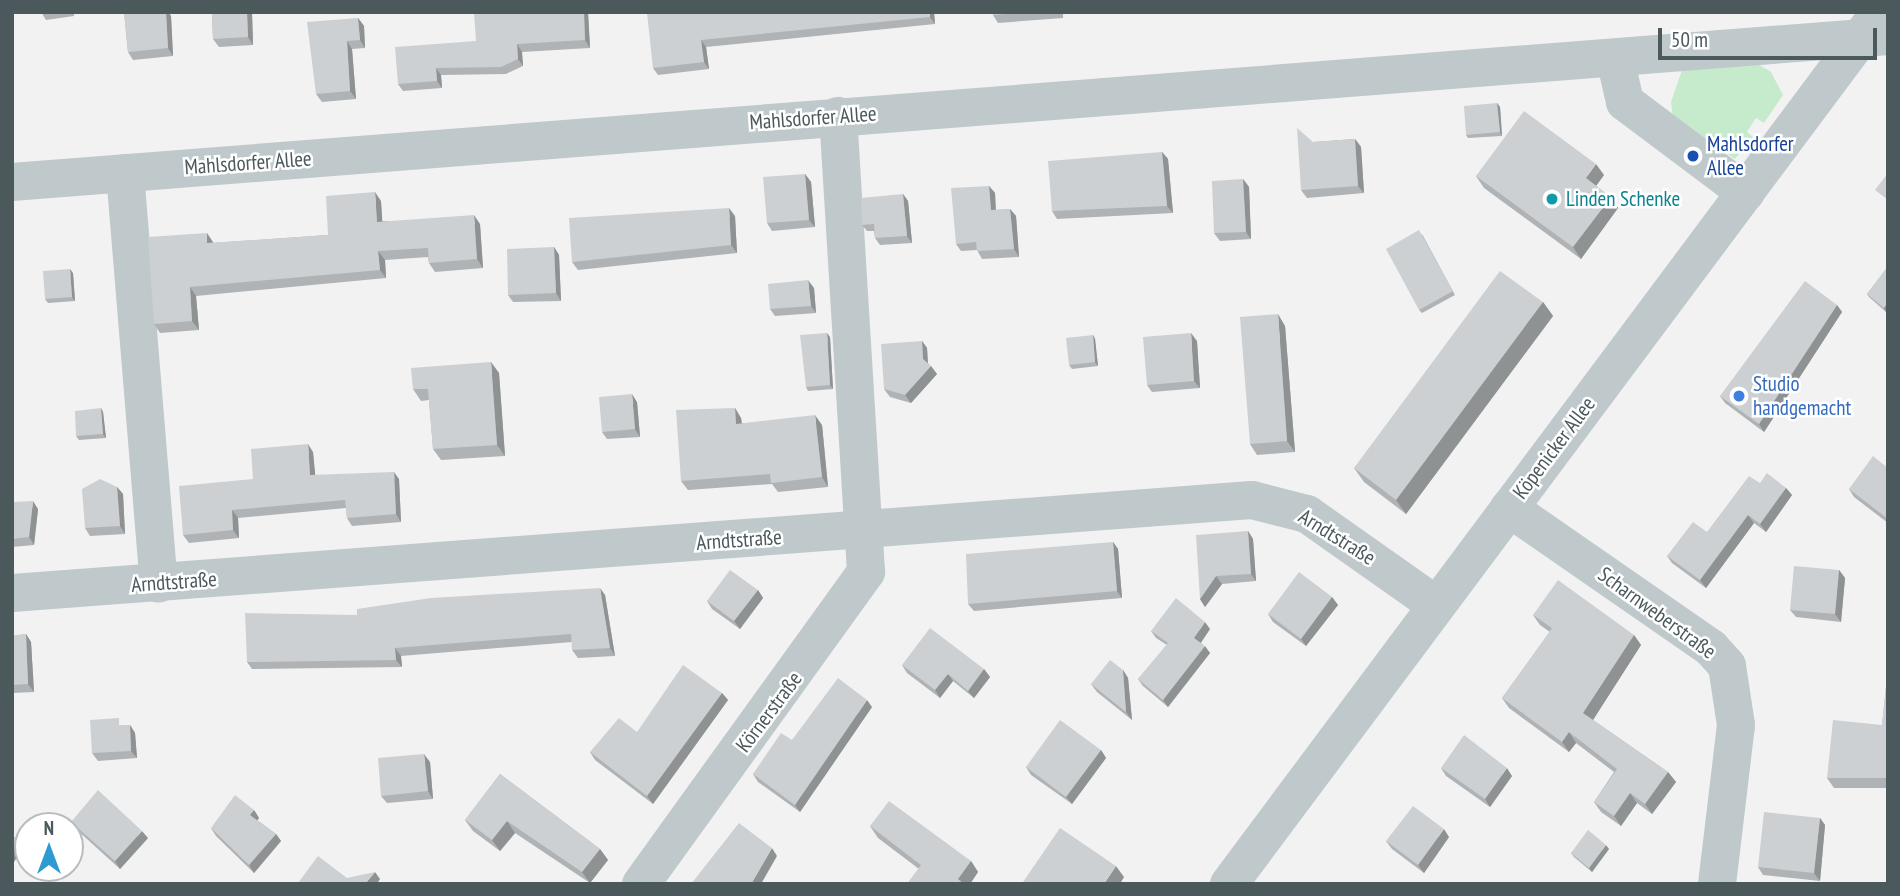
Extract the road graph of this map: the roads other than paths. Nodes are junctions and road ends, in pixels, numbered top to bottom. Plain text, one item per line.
1 (1876, 29) edge
2 (1615, 58) junction
3 (838, 116) junction
4 (125, 173) junction
5 (12, 182) edge
6 (1746, 193) junction
7 (1509, 508) junction
8 (867, 530) junction
9 (159, 584) junction
10 (12, 593) edge
11 (1436, 605) junction
12 (641, 884) edge
13 (1229, 884) edge
14 (1717, 884) edge

1 - 2 street, Mahlsdorfer Allee
1 - 6 street, Köpenicker Allee
2 - 3 street, Mahlsdorfer Allee
2 - 6 street
3 - 4 street, Mahlsdorfer Allee
3 - 8 street, Körnerstraße
4 - 5 street, Mahlsdorfer Allee
4 - 9 street
6 - 7 street, Köpenicker Allee
7 - 11 street, Köpenicker Allee
7 - 14 street, Scharnweberstraße
8 - 9 street, Arndtstraße
8 - 11 street, Arndtstraße
8 - 12 street, Körnerstraße
9 - 10 street, Arndtstraße
11 - 13 street, Köpenicker Allee

